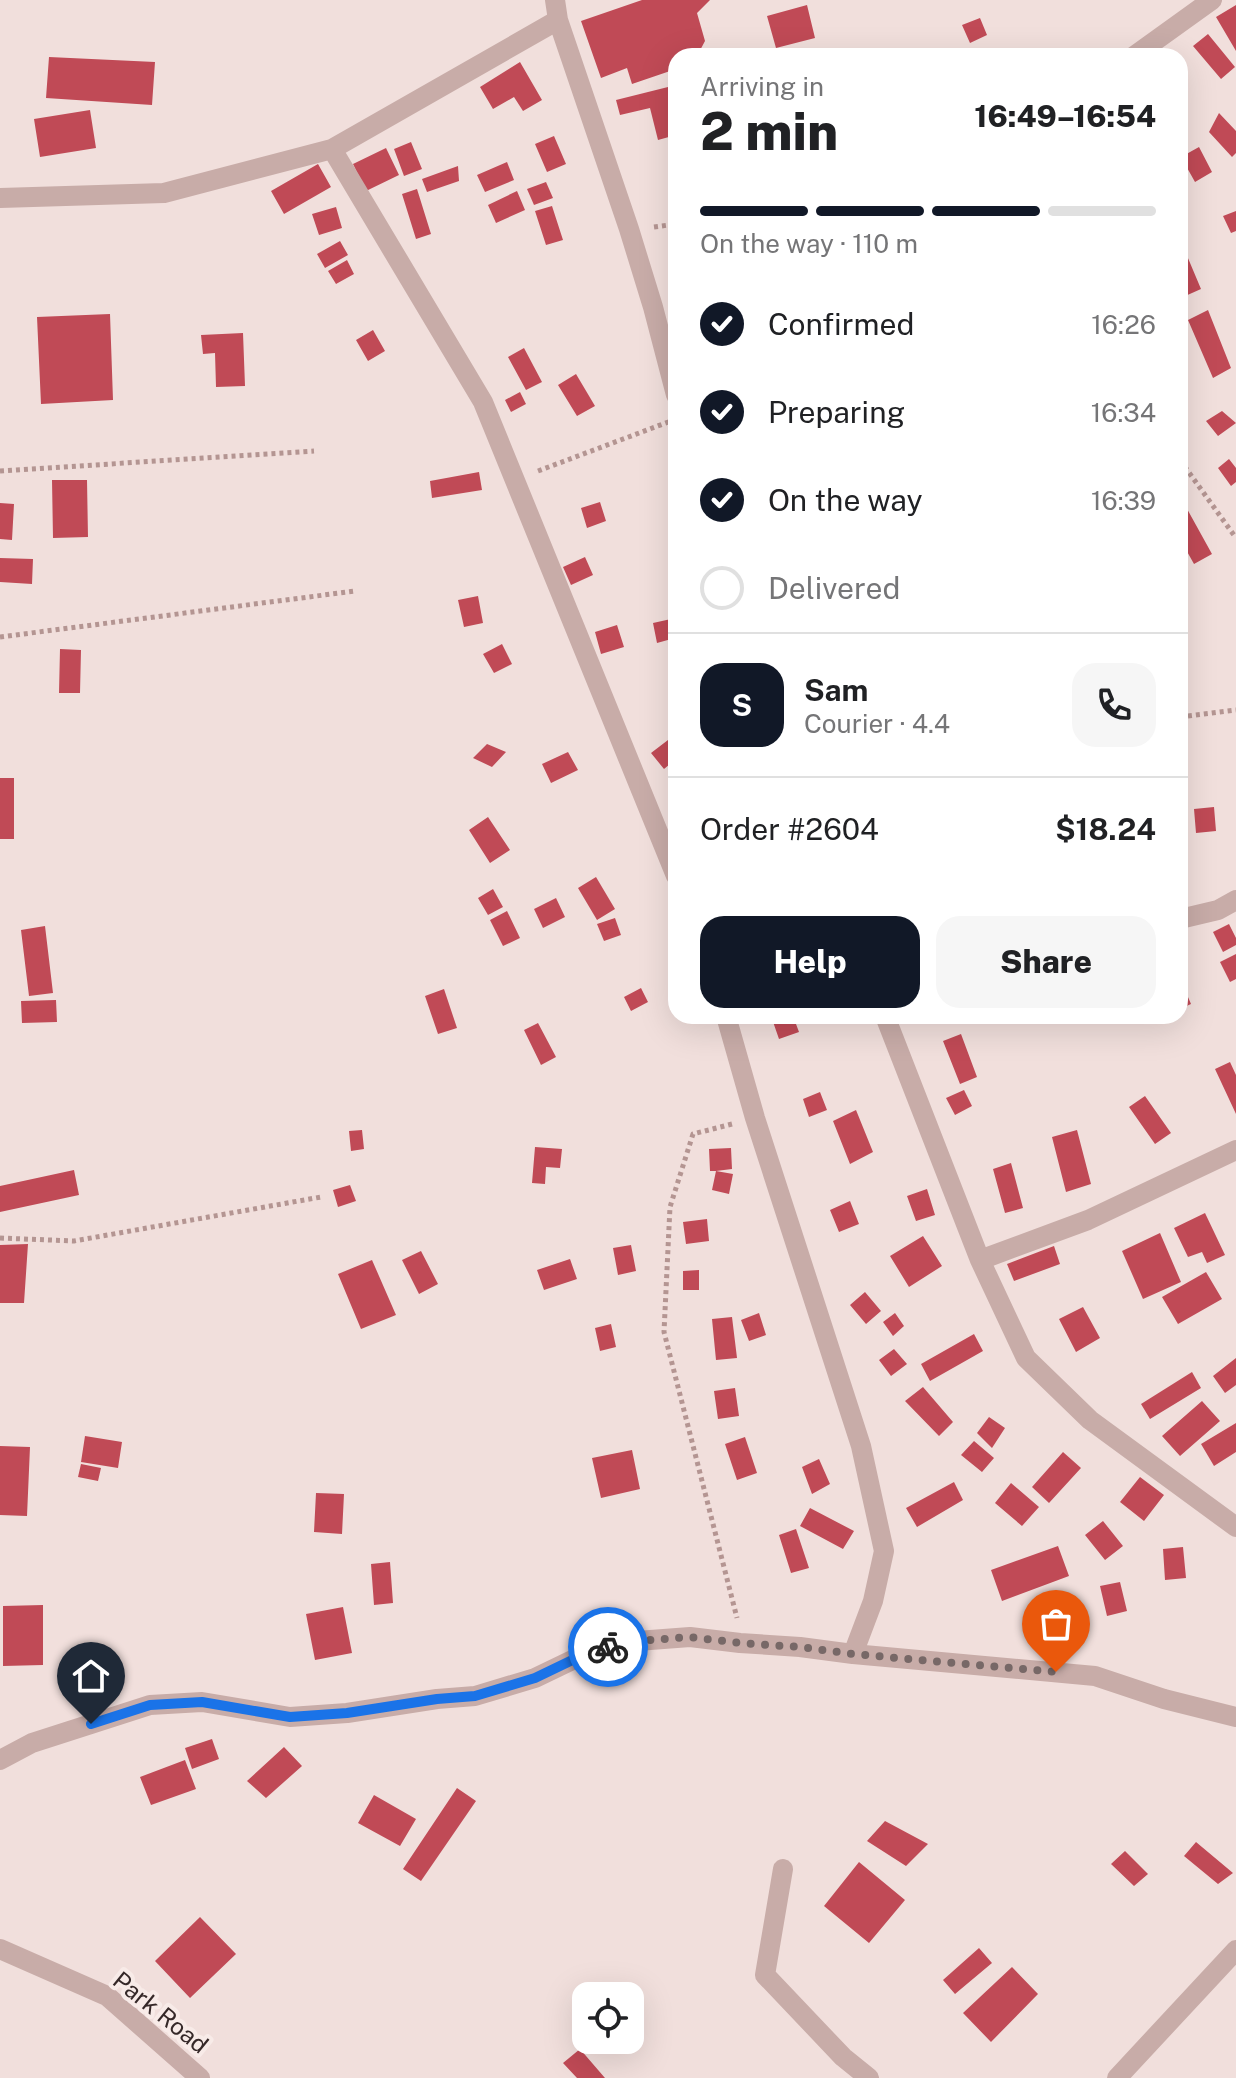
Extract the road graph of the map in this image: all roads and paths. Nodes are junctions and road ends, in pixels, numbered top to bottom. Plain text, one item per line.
1 (1212, 0) edge
2 (557, 10) edge
3 (1145, 48) edge
4 (332, 149) junction
5 (0, 198) edge
6 (668, 364) edge
7 (668, 422) edge
8 (314, 451) dead end
9 (0, 471) edge
10 (1188, 471) edge
11 (514, 479) junction
12 (1236, 538) edge
13 (355, 591) dead end
14 (0, 637) edge
15 (1236, 710) edge
16 (1188, 716) edge
17 (668, 856) edge
18 (1236, 900) edge
19 (1188, 917) edge
20 (728, 1024) edge
21 (888, 1024) edge
22 (755, 1118) junction
23 (1236, 1150) edge
24 (321, 1197) dead end
25 (0, 1238) edge
26 (980, 1260) junction
27 (1236, 1527) edge
28 (740, 1643) junction
29 (853, 1654) junction
30 (1236, 1717) edge
31 (0, 1760) edge
32 (783, 1869) dead end
33 (0, 1949) edge
34 (1236, 1950) edge
35 (200, 2078) edge
36 (869, 2078) edge
37 (1117, 2078) edge

1 - 3 street
2 - 4 street
2 - 6 street
4 - 5 street
4 - 11 street
7 - 11 path
8 - 9 path
10 - 12 path
11 - 17 street
13 - 14 path
15 - 16 path
18 - 19 street
20 - 22 street
21 - 26 street
22 - 28 path
22 - 29 street
23 - 26 street
24 - 25 path
26 - 27 street
28 - 29 street
28 - 31 street
29 - 30 street
32 - 36 street
33 - 35 street, Park Road
34 - 37 street

